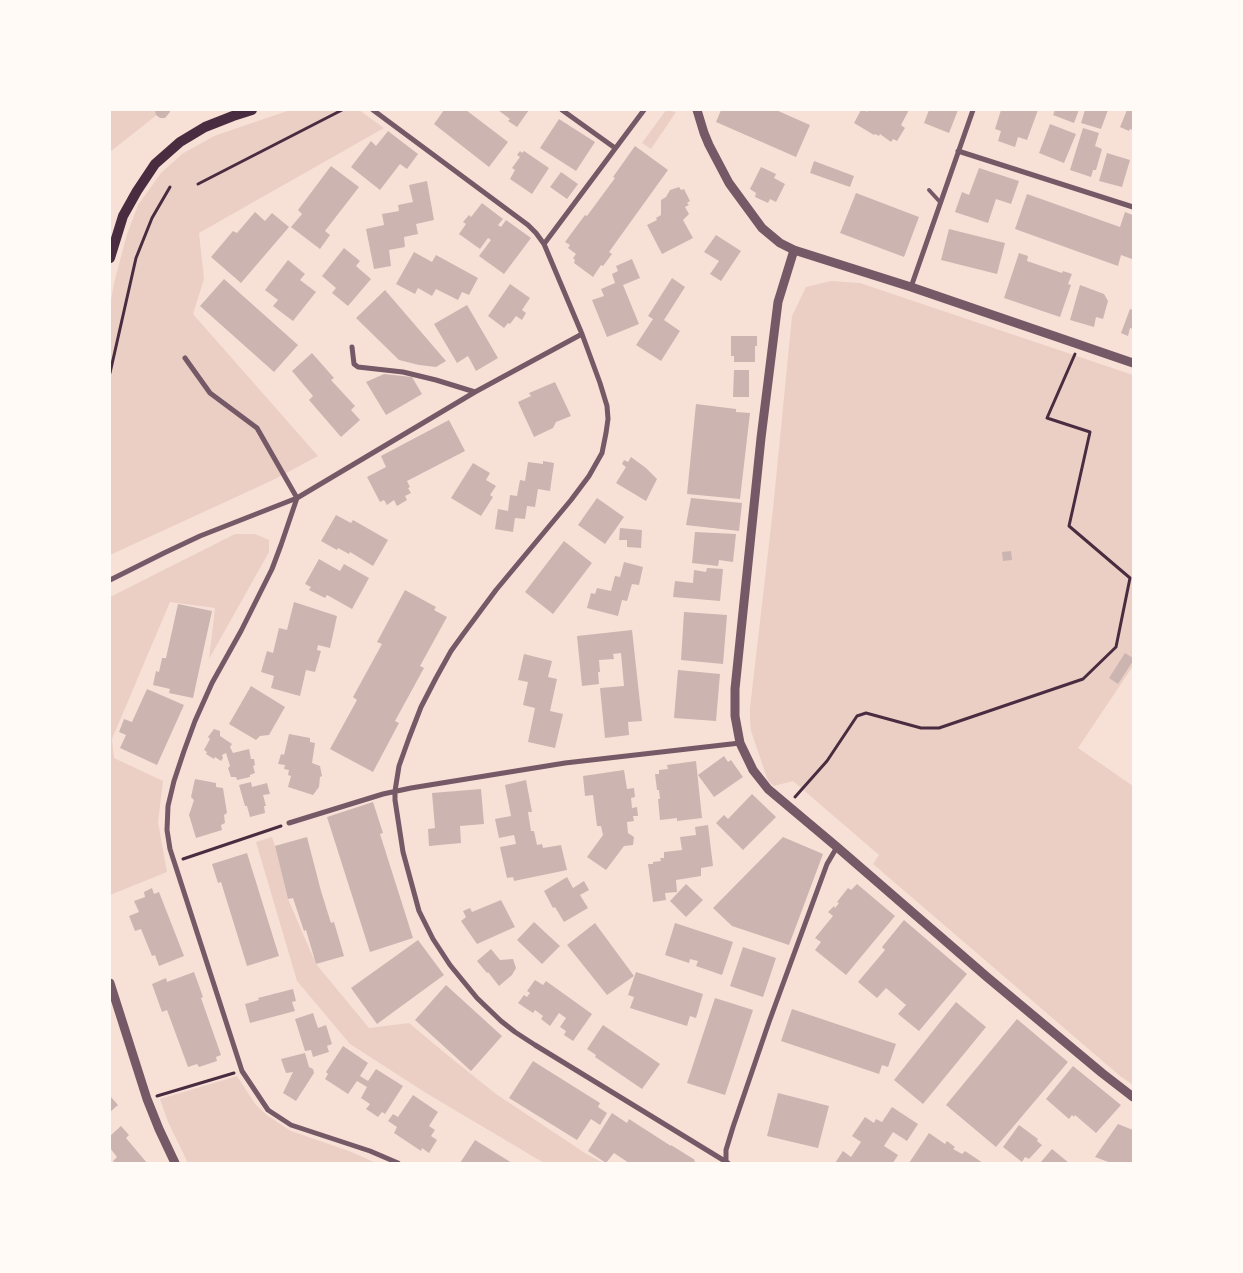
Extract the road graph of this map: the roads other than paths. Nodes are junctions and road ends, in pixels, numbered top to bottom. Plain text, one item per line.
1 (252, 110) edge
2 (373, 110) edge
3 (562, 110) edge
4 (644, 110) edge
5 (697, 110) edge
6 (973, 110) edge
7 (615, 148) junction
8 (958, 152) junction
9 (929, 190) dead end
10 (940, 202) junction
11 (1133, 207) edge
12 (544, 244) junction
13 (794, 250) junction
14 (110, 258) edge
15 (911, 287) junction
16 (582, 334) junction
17 (352, 347) dead end
18 (185, 358) dead end
19 (1133, 363) edge
20 (475, 392) junction
21 (297, 498) junction
22 (110, 580) edge
23 (740, 743) junction
24 (395, 791) junction
25 (289, 824) road end
26 (837, 847) junction
27 (110, 983) edge
28 (1133, 1097) edge
29 (727, 1162) edge
30 (175, 1163) edge
31 (398, 1163) edge

1 - 14 main road
2 - 12 street
3 - 7 street
4 - 7 street
5 - 13 street
6 - 8 street
7 - 12 street
8 - 10 street
8 - 11 street
9 - 10 lane
10 - 15 street
12 - 16 street
13 - 15 street
13 - 23 street
15 - 19 street
16 - 20 street
16 - 24 street
17 - 20 street
18 - 21 street
20 - 21 street
21 - 22 street
21 - 31 street
23 - 24 street
23 - 26 street
24 - 25 street
24 - 29 street
26 - 28 street
26 - 29 street
27 - 30 street

